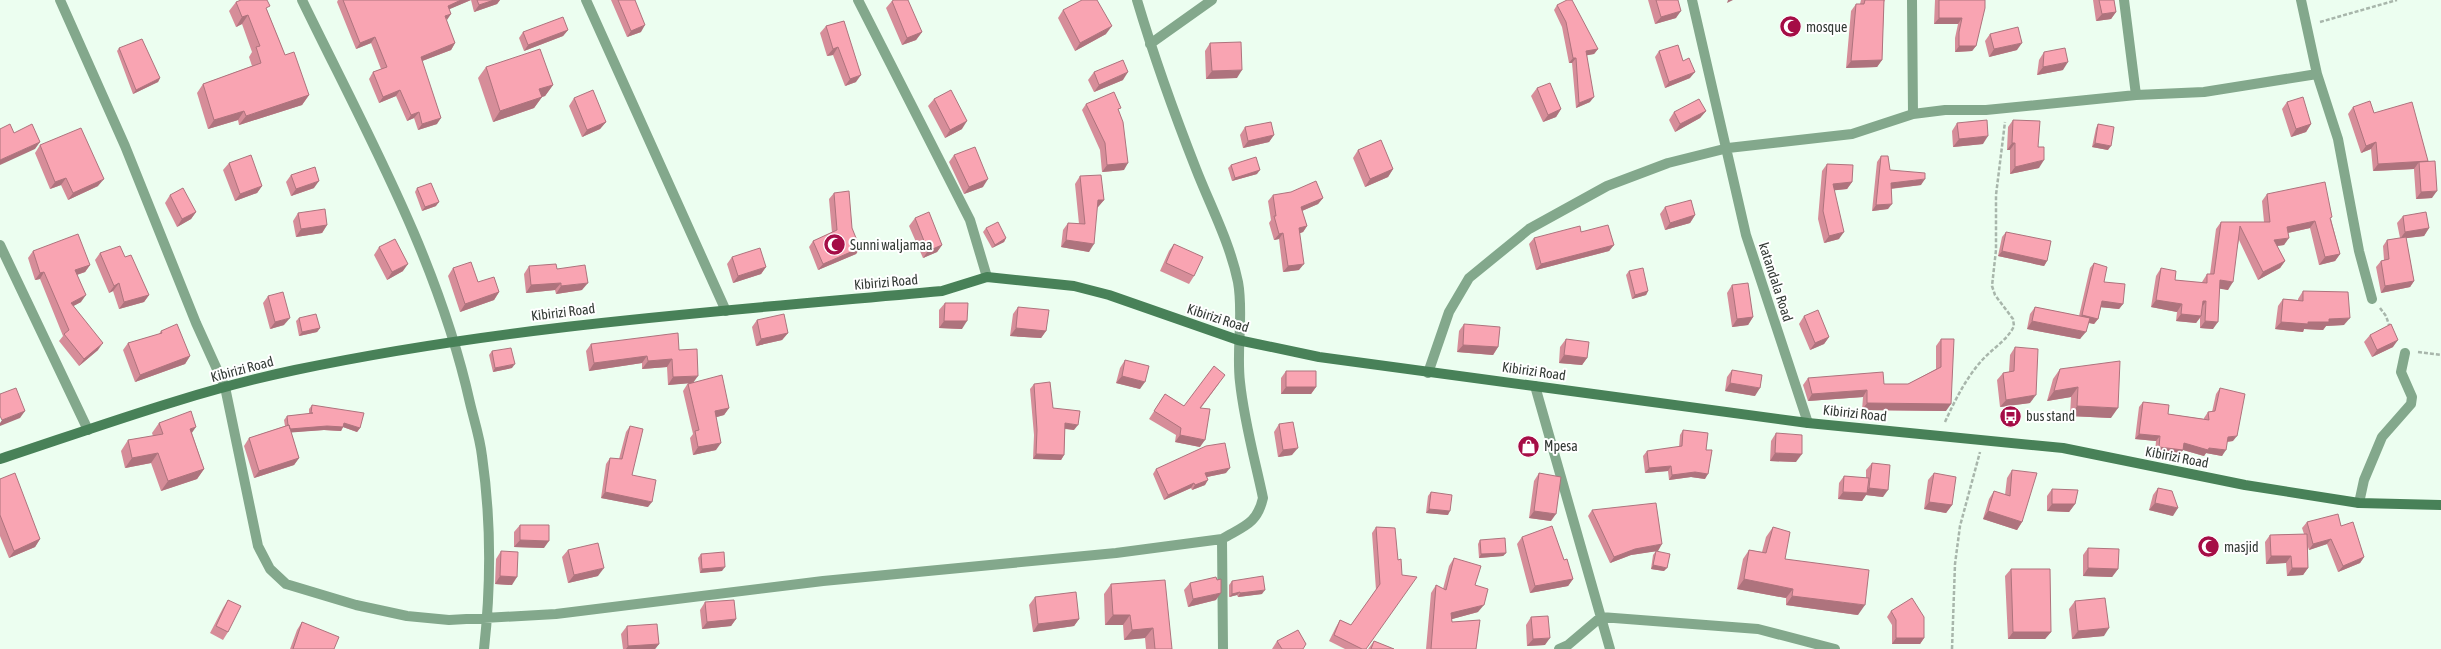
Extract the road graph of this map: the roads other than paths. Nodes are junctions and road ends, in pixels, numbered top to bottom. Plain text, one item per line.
1 (60, 0) edge
2 (302, 0) edge
3 (586, 0) edge
4 (858, 0) edge
5 (1137, 0) edge
6 (1212, 0) edge
7 (1692, 0) edge
8 (1912, 0) edge
9 (2124, 0) edge
10 (2301, 0) edge
11 (1150, 44) junction
12 (2317, 74) junction
13 (2136, 95) junction
14 (1913, 114) junction
15 (1728, 148) junction
16 (0, 245) edge
17 (987, 277) junction
18 (2372, 299) road end
19 (726, 311) junction
20 (454, 340) junction
21 (1238, 340) junction
22 (2405, 353) road end
23 (1428, 373) junction
24 (1535, 386) junction
25 (225, 387) junction
26 (1808, 423) junction
27 (88, 430) junction
28 (0, 459) edge
29 (2359, 503) junction
30 (2441, 505) edge
31 (1222, 539) junction
32 (1601, 617) junction
33 (487, 619) junction
34 (484, 649) edge
35 (1223, 649) edge
36 (1559, 649) edge
37 (1610, 649) edge
38 (1835, 649) edge

1 - 25 street
2 - 20 street
3 - 19 street
4 - 17 street
5 - 11 street
6 - 11 street
7 - 15 street, katandala Road
8 - 14 street
9 - 13 street
10 - 12 street
11 - 21 street
12 - 13 street
12 - 18 street
13 - 14 street
14 - 15 street
15 - 23 street
15 - 26 street, katandala Road
16 - 27 street
17 - 19 street, Kibirizi Road
17 - 21 street, Kibirizi Road
19 - 20 street, Kibirizi Road
20 - 25 street, Kibirizi Road
20 - 33 street
21 - 23 street, Kibirizi Road
21 - 31 street
22 - 29 street
23 - 24 street, Kibirizi Road
24 - 26 street, Kibirizi Road
24 - 32 street
25 - 27 street, Kibirizi Road
25 - 33 street
26 - 29 street, Kibirizi Road
27 - 28 street, Kibirizi Road
29 - 30 street, Kibirizi Road
31 - 33 street
31 - 35 street
32 - 36 street
32 - 37 street
32 - 38 street
33 - 34 street

